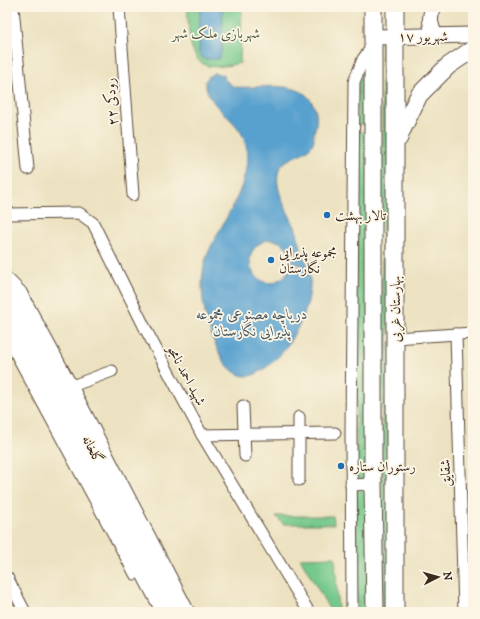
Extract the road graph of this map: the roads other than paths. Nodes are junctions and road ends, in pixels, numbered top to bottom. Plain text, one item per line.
1 (13, 7) edge
2 (119, 7) edge
3 (373, 7) edge
4 (395, 7) edge
5 (434, 7) edge
6 (473, 35) edge
7 (395, 36) junction
8 (437, 37) junction
9 (373, 42) junction
10 (473, 49) edge
11 (353, 127) junction
12 (372, 127) junction
13 (396, 160) junction
14 (28, 169) dead end
15 (133, 195) dead end
16 (7, 214) edge
17 (7, 278) edge
18 (7, 286) edge
19 (7, 316) edge
20 (473, 333) edge
21 (456, 334) junction
22 (7, 337) edge
23 (395, 338) junction
24 (112, 371) dead end
25 (72, 386) junction
26 (243, 406) dead end
27 (299, 417) dead end
28 (335, 433) dead end
29 (244, 434) junction
30 (299, 434) junction
31 (202, 435) junction
32 (245, 456) dead end
33 (299, 480) dead end
34 (373, 484) junction
35 (351, 485) junction
36 (7, 577) edge
37 (25, 612) edge
38 (156, 612) edge
39 (164, 612) edge
40 (179, 612) edge
41 (189, 612) edge
42 (309, 612) edge
43 (352, 612) edge
44 (375, 612) edge
45 (395, 612) edge
46 (464, 612) edge

1 - 14 street
2 - 15 street, رودکی ۲۲
3 - 9 main road, بهارستان غربی
4 - 7 main road, بهارستان غربی
5 - 8 main road
6 - 8 main road, ۱۷ شهریور
7 - 8 main road, ۱۷ شهریور
7 - 9 main road, ۱۷ شهریور
7 - 13 main road, بهارستان غربی
9 - 11 street
9 - 12 main road, بهارستان غربی
10 - 13 main road
11 - 12 street
11 - 35 street
12 - 34 main road, بهارستان غربی
13 - 23 main road, بهارستان غربی
16 - 31 street, شهید احمد نامجو
17 - 25 street
18 - 40 main road, گلخانه
19 - 39 main road, گلخانه
20 - 21 street
21 - 23 street
21 - 46 street, شقایق
22 - 38 street
23 - 45 main road, بهارستان غربی
24 - 25 street
25 - 41 street
26 - 29 street
27 - 30 street
28 - 30 street
29 - 30 street
29 - 31 street
29 - 32 street
30 - 33 street
31 - 42 street, شهید احمد نامجو
34 - 35 street
34 - 44 main road, بهارستان غربی
35 - 43 street
36 - 37 street

